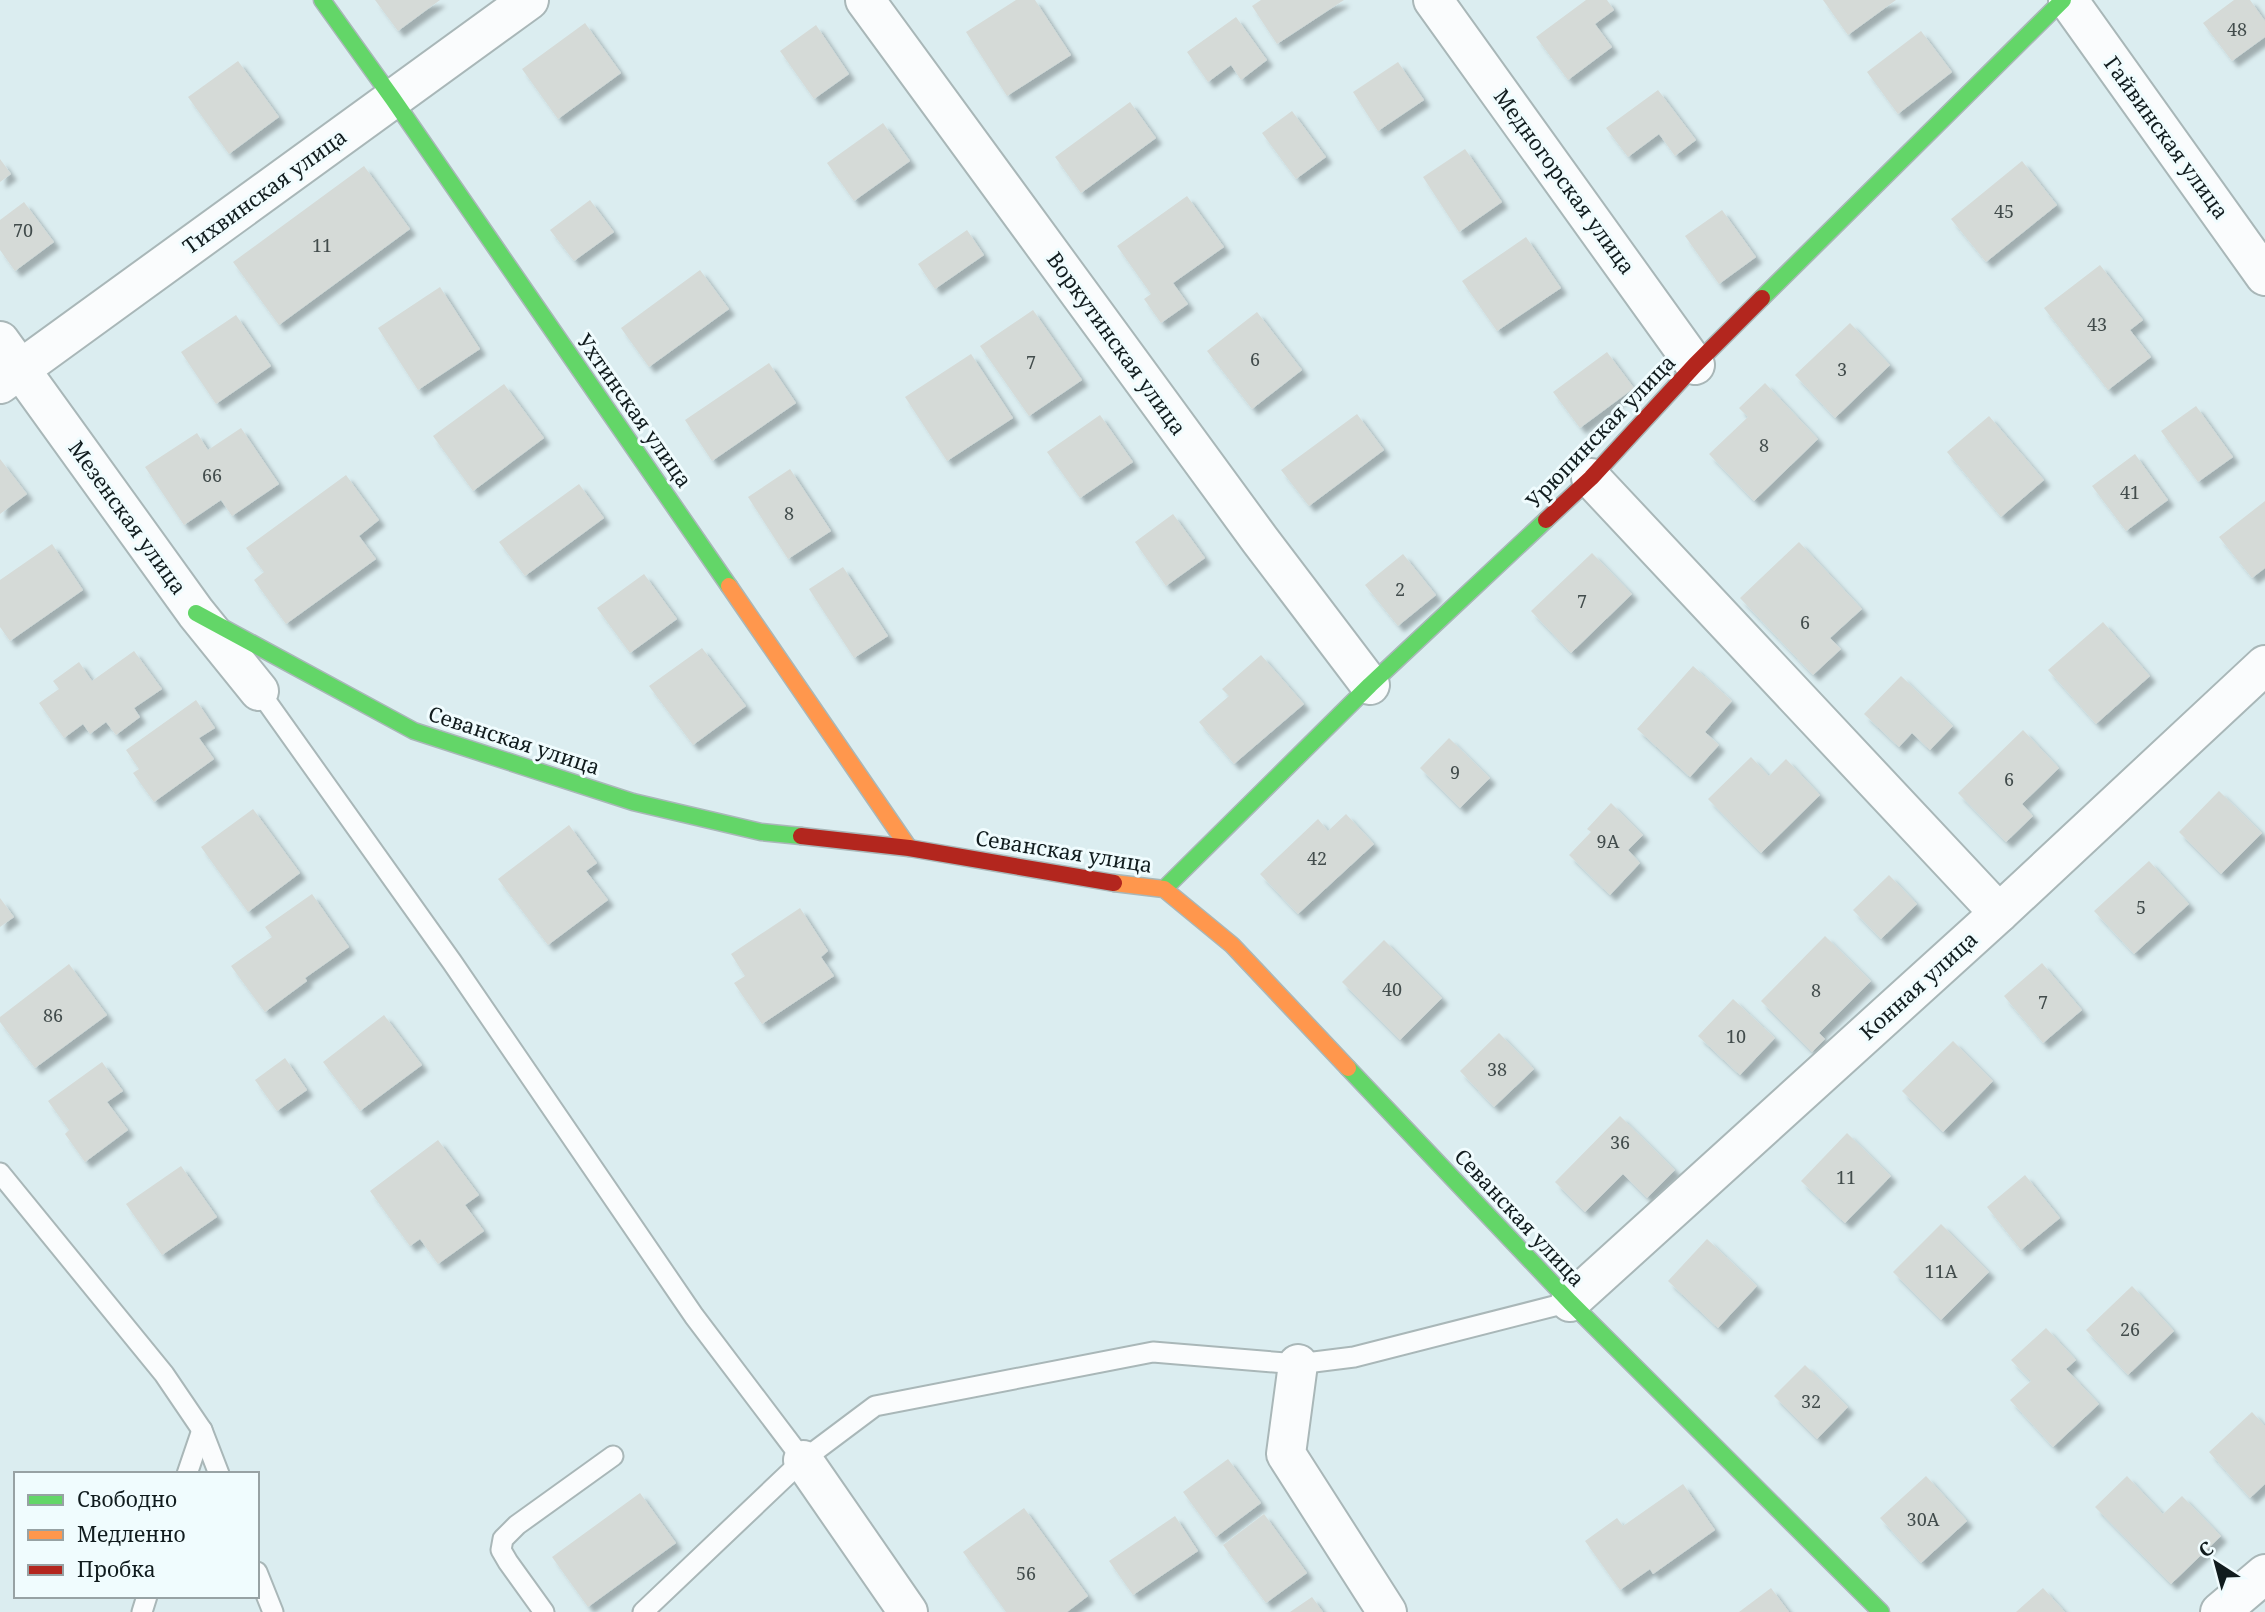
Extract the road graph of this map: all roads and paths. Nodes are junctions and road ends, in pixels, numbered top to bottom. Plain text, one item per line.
1 (322, 0) edge
2 (529, 0) edge
3 (865, 0) edge
4 (1433, 0) edge
5 (2065, 0) edge
6 (393, 99) junction
7 (2265, 276) edge
8 (7, 364) edge
9 (1695, 365) junction
10 (1591, 478) junction
11 (196, 613) junction
12 (2265, 665) edge
13 (1370, 685) junction
14 (259, 691) joint
15 (909, 848) junction
16 (1164, 888) junction
17 (1999, 913) junction
18 (0, 1173) edge
19 (1570, 1303) junction
20 (1298, 1364) junction
21 (202, 1430) junction
22 (613, 1456) dead end
23 (803, 1460) junction
24 (188, 1472) edge
25 (218, 1472) edge
26 (2265, 1574) edge
27 (259, 1577) edge
28 (273, 1612) edge
29 (544, 1612) edge
30 (643, 1612) edge
31 (908, 1612) edge
32 (1387, 1612) edge
33 (1881, 1612) edge
34 (2220, 1612) edge

1 - 6 street, Ухтинская улица
2 - 6 street, Тихвинская улица
3 - 13 street, Воркутинская улица
4 - 9 street, Медногорская улица
5 - 7 street, Гайвинская улица
5 - 9 street, Урюпинская улица
6 - 8 street, Тихвинская улица
6 - 15 street, Ухтинская улица
8 - 11 street, Мезенская улица
9 - 10 street, Урюпинская улица
10 - 13 street, Урюпинская улица
10 - 17 street
11 - 14 street, Мезенская улица
11 - 15 street, Севанская улица
12 - 17 street, Конная улица
13 - 16 street, Урюпинская улица
14 - 23 lane
15 - 16 street, Севанская улица
16 - 19 street, Севанская улица
17 - 19 street, Конная улица
18 - 21 lane
19 - 20 lane
19 - 33 street, Севанская улица
20 - 23 lane
20 - 32 street
21 - 24 lane
21 - 25 lane
22 - 29 lane
23 - 30 lane
23 - 31 street
26 - 34 street
27 - 28 lane

